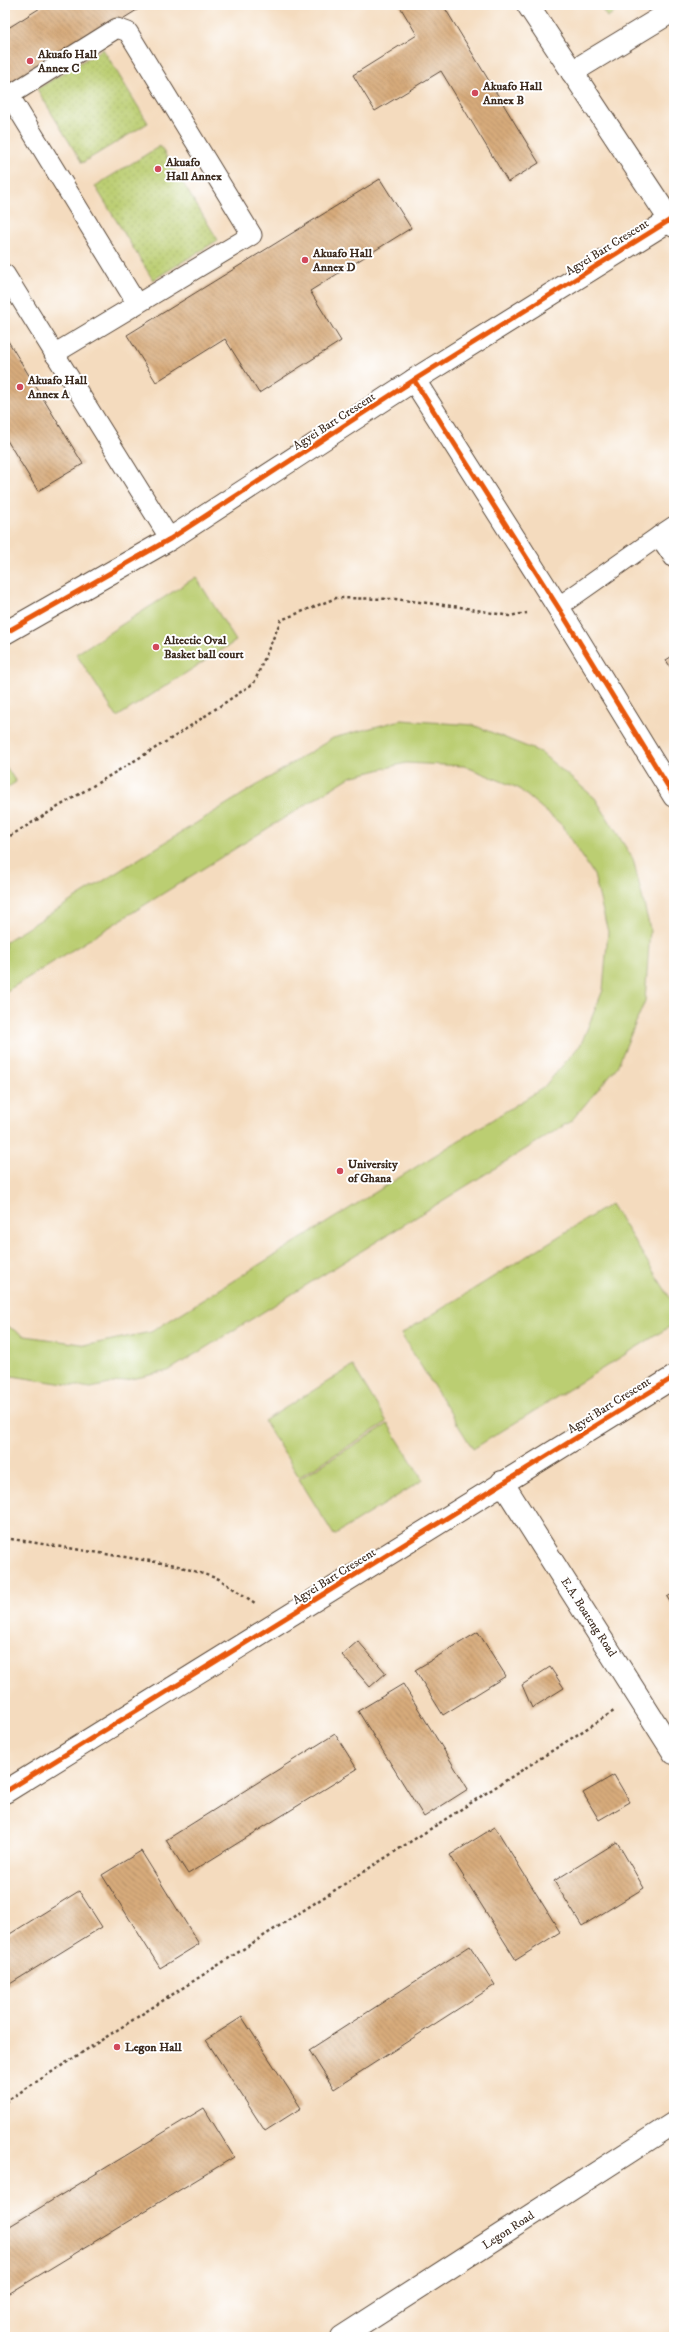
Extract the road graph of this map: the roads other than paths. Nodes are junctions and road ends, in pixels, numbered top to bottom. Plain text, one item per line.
1 (528, 5) edge
2 (674, 10) edge
3 (572, 72) junction
4 (672, 223) edge
5 (5, 274) edge
6 (137, 304) junction
7 (54, 354) junction
8 (414, 380) junction
9 (667, 531) edge
10 (170, 539) junction
11 (674, 558) edge
12 (558, 607) junction
13 (5, 633) edge
14 (674, 796) edge
15 (674, 1377) edge
16 (502, 1482) junction
17 (674, 1753) edge
18 (5, 1792) edge
19 (674, 2123) edge
20 (342, 2337) edge

1 - 3 street
2 - 3 street
3 - 4 street
4 - 8 street, Agyei Bart Crescent
5 - 7 lane
6 - 6 lane
6 - 7 lane
7 - 10 lane
8 - 10 street, Agyei Bart Crescent
8 - 12 street
9 - 11 lane
9 - 12 lane
10 - 13 street, Agyei Bart Crescent
12 - 14 street
15 - 16 street, Agyei Bart Crescent
16 - 17 street, E.A. Boateng Road
16 - 18 street, Agyei Bart Crescent
19 - 20 street, Legon Road

